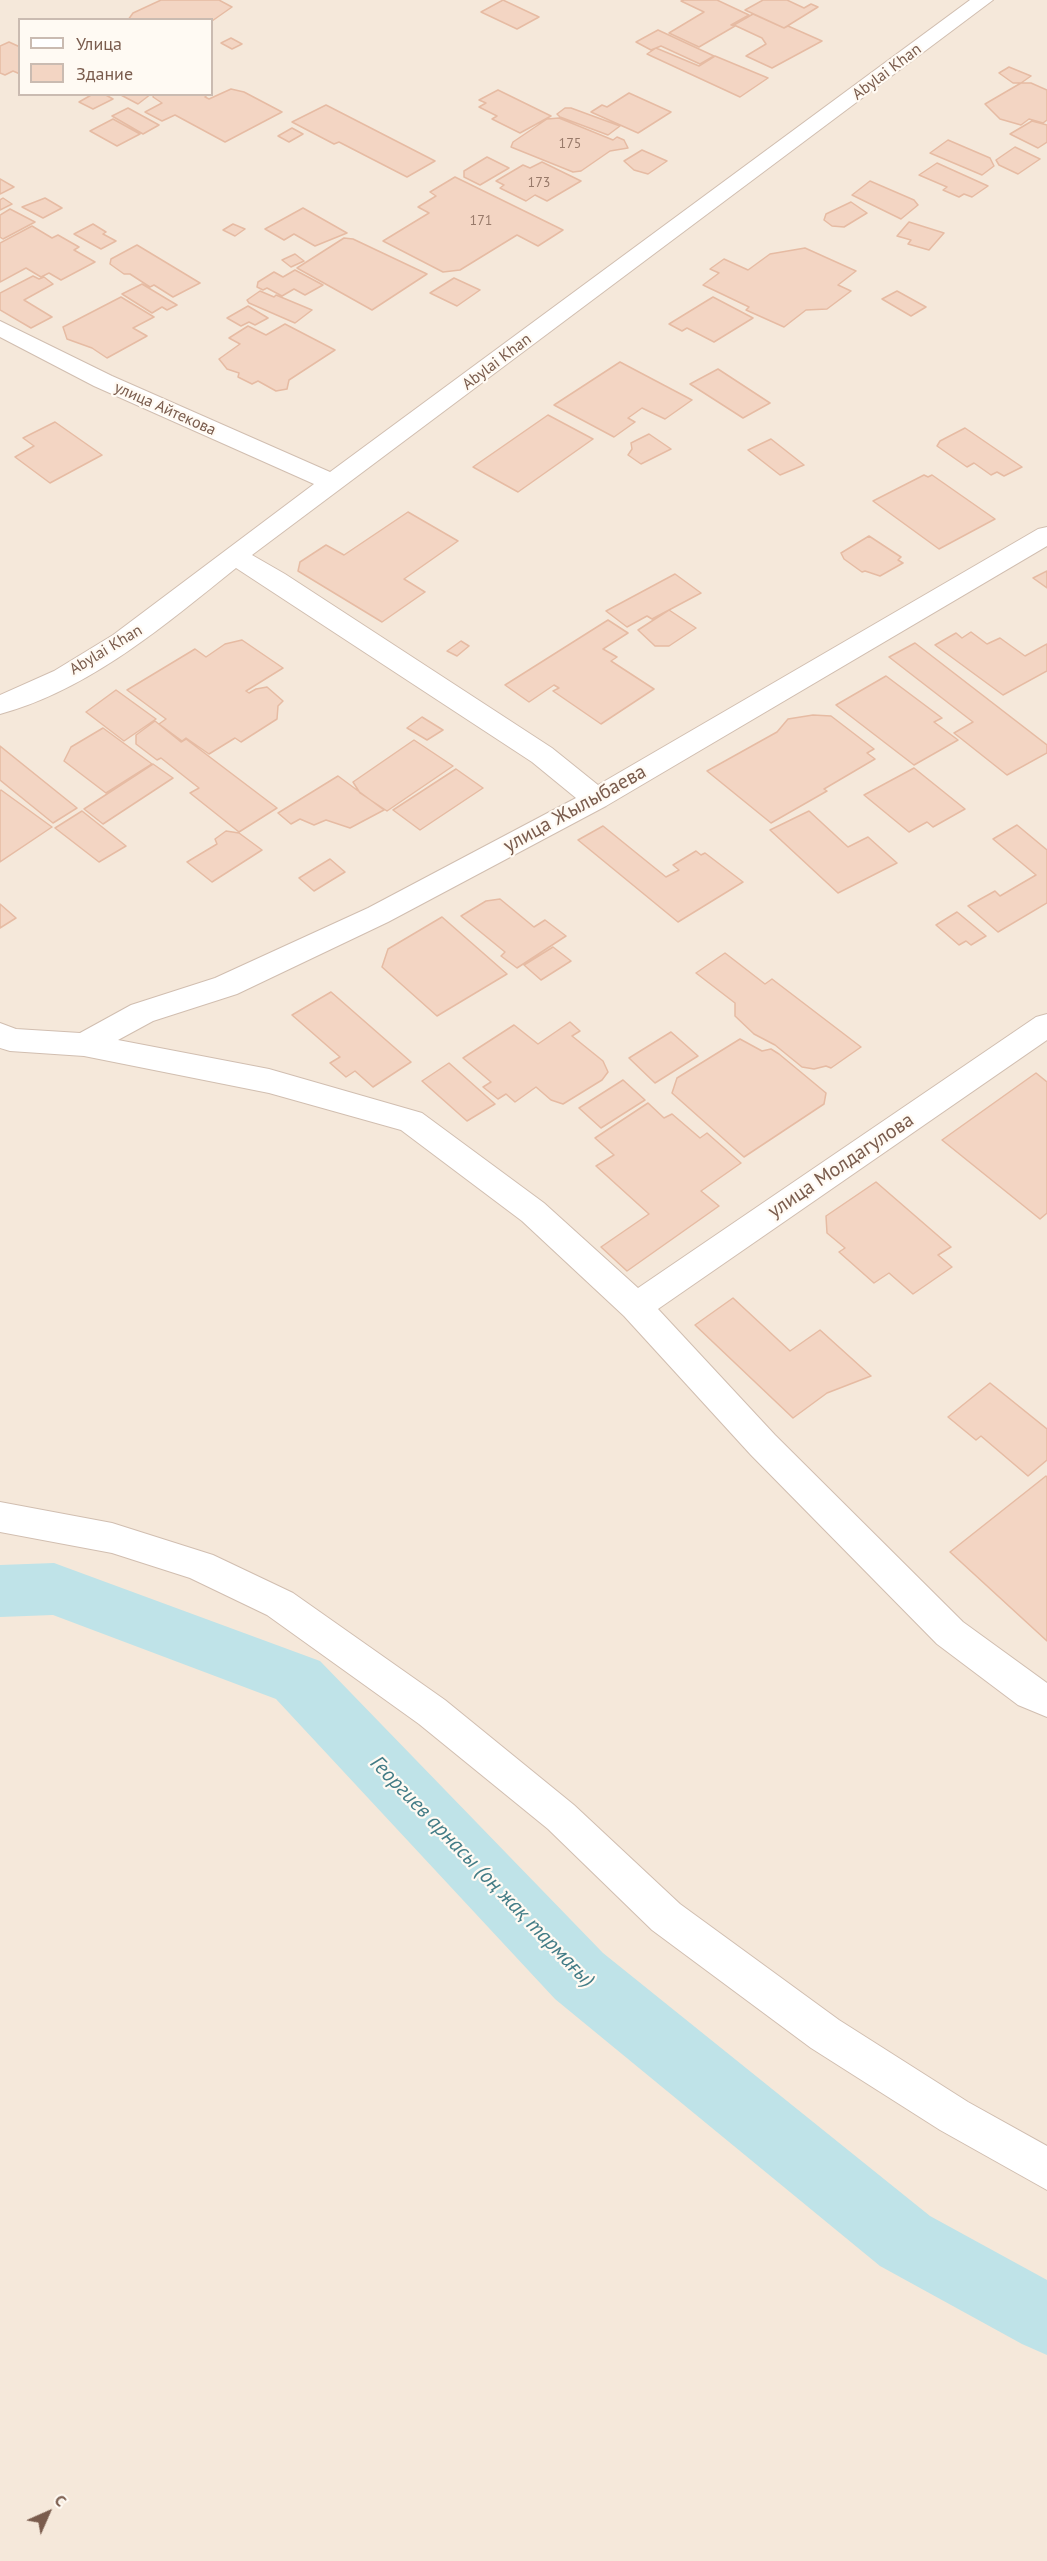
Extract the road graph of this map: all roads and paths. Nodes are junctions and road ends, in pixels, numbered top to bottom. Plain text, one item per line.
1 (983, 0) edge
2 (0, 328) edge
3 (333, 483) junction
4 (1047, 536) edge
5 (234, 556) junction
6 (0, 705) edge
7 (596, 799) junction
8 (1047, 1025) edge
9 (0, 1034) edge
10 (84, 1045) junction
11 (636, 1307) junction
12 (0, 1517) edge
13 (1047, 1700) edge
14 (1047, 2169) edge

1 - 3 street, Abylai Khan
2 - 3 street, улица Айтекова
3 - 5 street, Abylai Khan
4 - 7 street, улица Жылыбаева
5 - 6 street, Abylai Khan
5 - 7 street
7 - 10 street, улица Жылыбаева
8 - 11 street, улица Молдагулова
9 - 10 street
10 - 11 street
11 - 13 street
12 - 14 street

